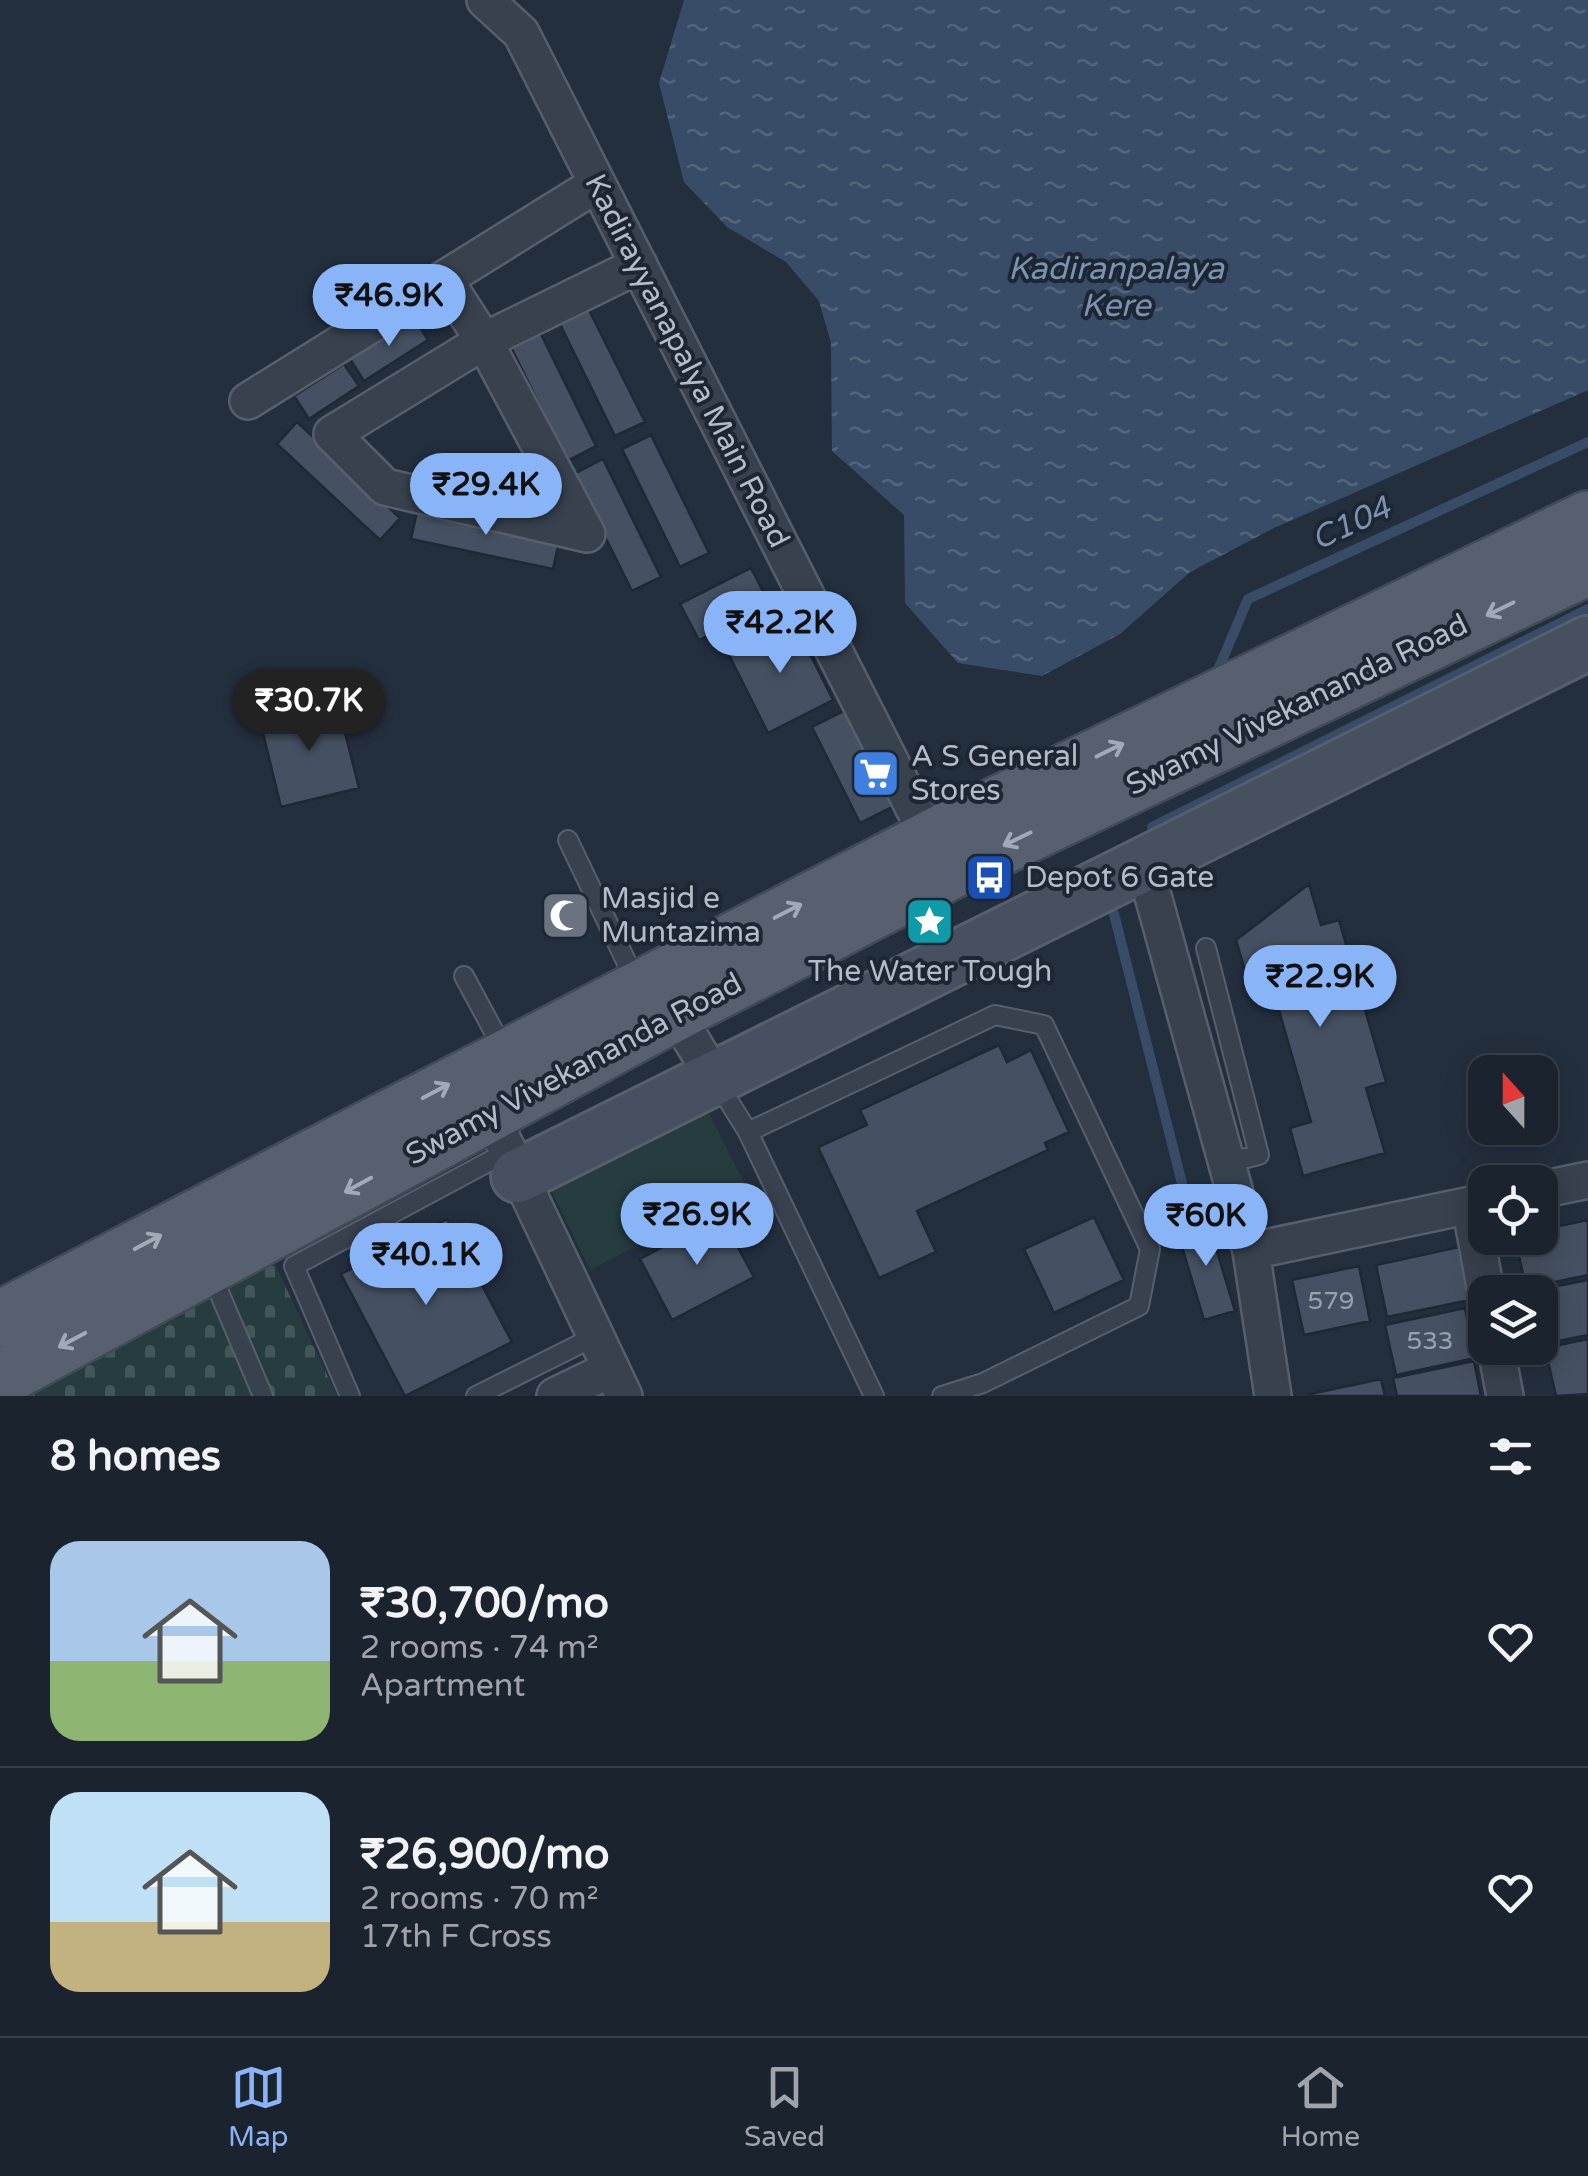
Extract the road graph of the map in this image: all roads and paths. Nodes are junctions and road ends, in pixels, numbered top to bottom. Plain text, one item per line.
1 (485, 0) edge
2 (597, 184) junction
3 (638, 265) junction
4 (444, 279) junction
5 (484, 342) junction
6 (248, 401) dead end
7 (1588, 519) edge
8 (1588, 567) edge
9 (1588, 644) edge
10 (929, 838) junction
11 (568, 840) dead end
12 (1144, 868) junction
13 (1206, 948) dead end
14 (464, 976) dead end
15 (657, 1000) junction
16 (1204, 1016) junction
17 (506, 1054) junction
18 (715, 1079) junction
19 (748, 1132) junction
20 (505, 1147) junction
21 (1588, 1180) edge
22 (1558, 1186) edge
23 (1468, 1205) edge
24 (1251, 1251) junction
25 (208, 1266) junction
26 (0, 1320) edge
27 (596, 1336) junction
28 (1499, 1365) edge
29 (0, 1379) edge
30 (617, 1383) edge
31 (263, 1396) edge
32 (350, 1396) edge
33 (476, 1396) edge
34 (556, 1396) edge
35 (874, 1396) edge
36 (942, 1396) edge
37 (1274, 1396) edge
38 (1505, 1396) edge

1 - 2 street, Kadirayyanapalya Main Road
2 - 3 street, Kadirayyanapalya Main Road
2 - 4 street
3 - 5 street
3 - 10 street, Kadirayyanapalya Main Road
4 - 5 street
4 - 6 street
5 - 5 street
10 -> 7 main road, Swamy Vivekananda Road
8 -> 15 main road, Swamy Vivekananda Road
9 - 12 street
15 -> 10 main road, Swamy Vivekananda Road
11 - 15 lane
12 - 16 street
12 - 18 street
13 - 16 lane
14 - 17 lane
15 - 17 main road, Swamy Vivekananda Road
15 - 18 street
15 - 20 main road, Swamy Vivekananda Road
16 - 24 street
26 -> 17 main road, Swamy Vivekananda Road
18 - 19 lane
18 - 20 street
19 - 35 lane
19 - 36 lane
20 -> 25 main road, Swamy Vivekananda Road
20 - 27 street
20 - 32 lane
21 - 22 street
23 - 24 street
24 - 37 street
25 -> 29 main road, Swamy Vivekananda Road
25 - 31 lane
27 - 30 street
27 - 33 lane
28 - 38 street
30 - 34 street

